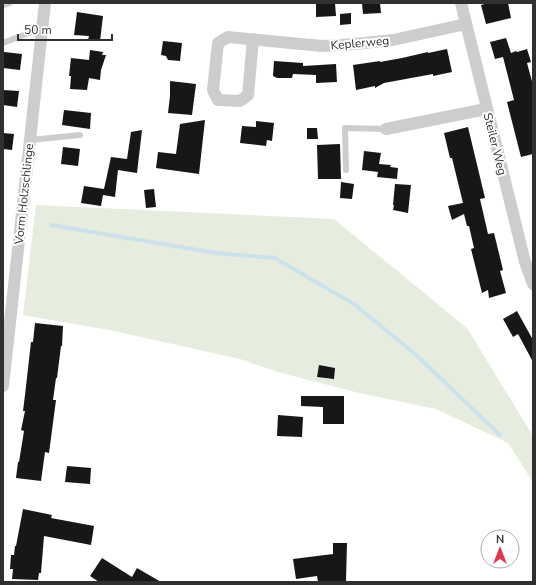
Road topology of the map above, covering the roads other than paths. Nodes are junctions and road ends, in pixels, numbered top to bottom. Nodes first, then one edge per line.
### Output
1 (10, 3) edge
2 (45, 3) edge
3 (461, 3) edge
4 (3, 5) edge
5 (466, 24) junction
6 (42, 28) junction
7 (253, 39) junction
8 (3, 43) edge
9 (486, 109) junction
10 (386, 129) joint
11 (80, 135) dead end
12 (30, 140) junction
13 (346, 170) dead end
14 (533, 284) edge
15 (3, 386) edge

1 - 4 lane
2 - 6 street, Vorm Holzschlinge
3 - 5 street, Steiler Weg
5 - 7 street, Keplerweg
5 - 9 street, Steiler Weg
6 - 8 lane
6 - 12 street, Vorm Holzschlinge
7 - 7 street, Keplerweg
9 - 10 street
9 - 14 street, Steiler Weg
10 - 13 lane
11 - 12 lane
12 - 15 street, Vorm Holzschlinge

